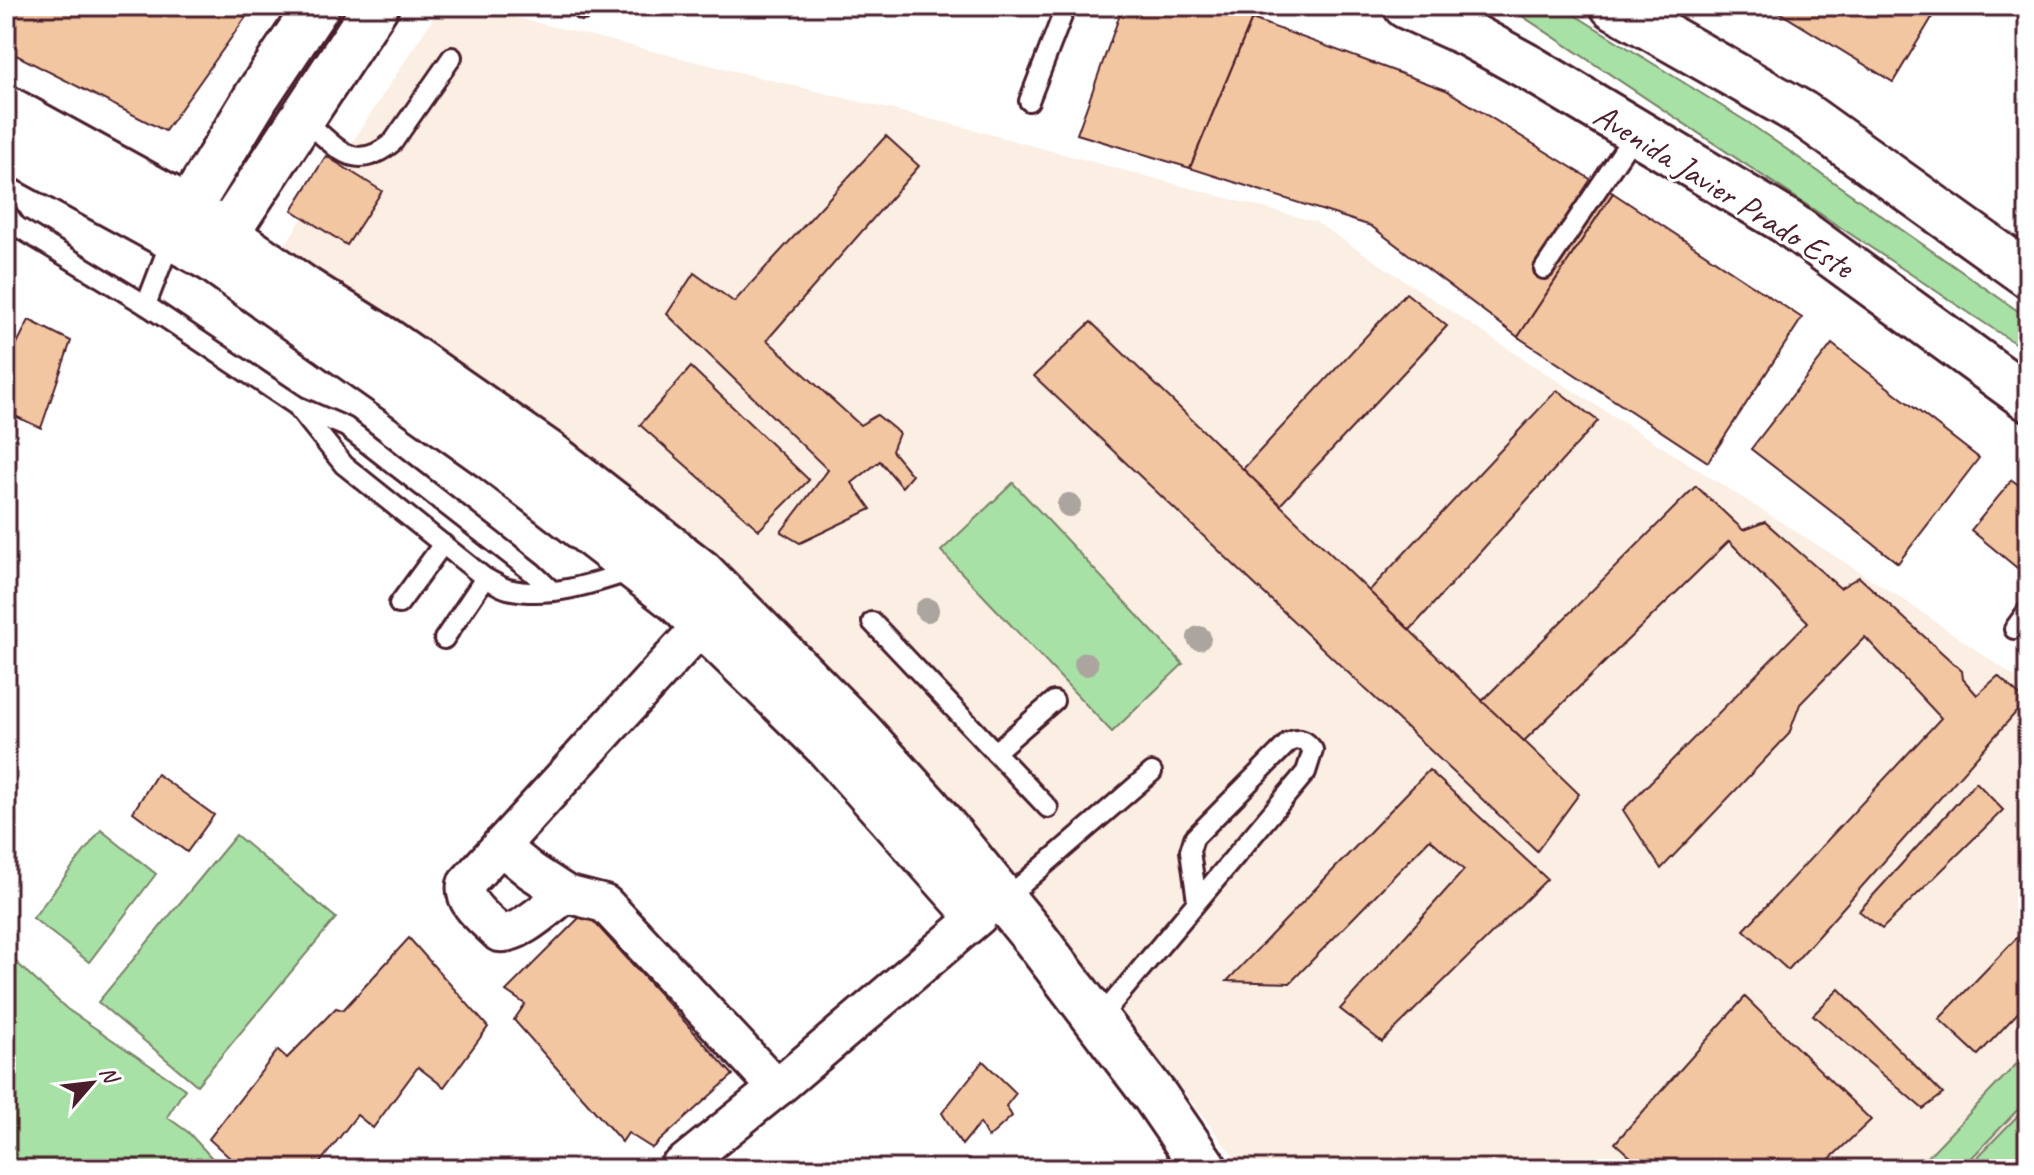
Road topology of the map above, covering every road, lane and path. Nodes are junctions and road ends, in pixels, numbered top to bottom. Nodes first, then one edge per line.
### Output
1 (317, 6) edge
2 (376, 6) edge
3 (1066, 6) edge
4 (1406, 6) edge
5 (1613, 6) edge
6 (452, 57) dead end
7 (257, 96) junction
8 (1029, 101) dead end
9 (6, 108) edge
10 (298, 124) junction
11 (1636, 132) junction
12 (6, 147) edge
13 (6, 212) edge
14 (180, 222) junction
15 (219, 247) junction
16 (1544, 269) dead end
17 (2028, 275) edge
18 (146, 305) junction
19 (2028, 398) edge
20 (297, 406) junction
21 (443, 544) junction
22 (636, 569) junction
23 (485, 578) junction
24 (550, 589) junction
25 (399, 604) dead end
26 (2028, 610) edge
27 (872, 622) dead end
28 (703, 624) junction
29 (2014, 629) dead end
30 (444, 639) dead end
31 (1054, 701) dead end
32 (995, 752) junction
33 (1152, 772) dead end
34 (1048, 808) dead end
35 (500, 846) junction
36 (566, 894) junction
37 (1197, 901) junction
38 (992, 908) junction
39 (1098, 1020) junction
40 (777, 1088) junction
41 (677, 1169) edge
42 (1170, 1169) edge
43 (1205, 1169) edge

1 - 7 main road
2 - 10 main road
3 - 8 lane
4 - 11 main road, Avenida Javier Prado Este
5 - 17 main road
6 - 10 lane
7 - 10 main road
7 - 14 main road
9 - 14 main road
10 - 15 main road
11 - 16 lane
11 - 19 main road, Avenida Javier Prado Este
12 - 14 main road
13 - 18 lane
14 - 15 main road
14 - 18 lane
15 - 22 main road
15 - 38 main road
18 - 20 lane
20 - 21 lane
20 - 24 lane
21 - 23 lane
21 - 25 lane
22 - 24 lane
22 - 28 main road
23 - 24 lane
23 - 30 lane
26 - 29 lane
27 - 32 lane
28 - 35 street
28 - 38 main road
31 - 32 lane
32 - 34 lane
33 - 38 lane
35 - 36 street
35 - 36 street
36 - 40 street
37 - 37 lane
37 - 39 lane
38 - 39 main road
38 - 40 street
38 - 42 main road
39 - 43 main road
40 - 41 street

